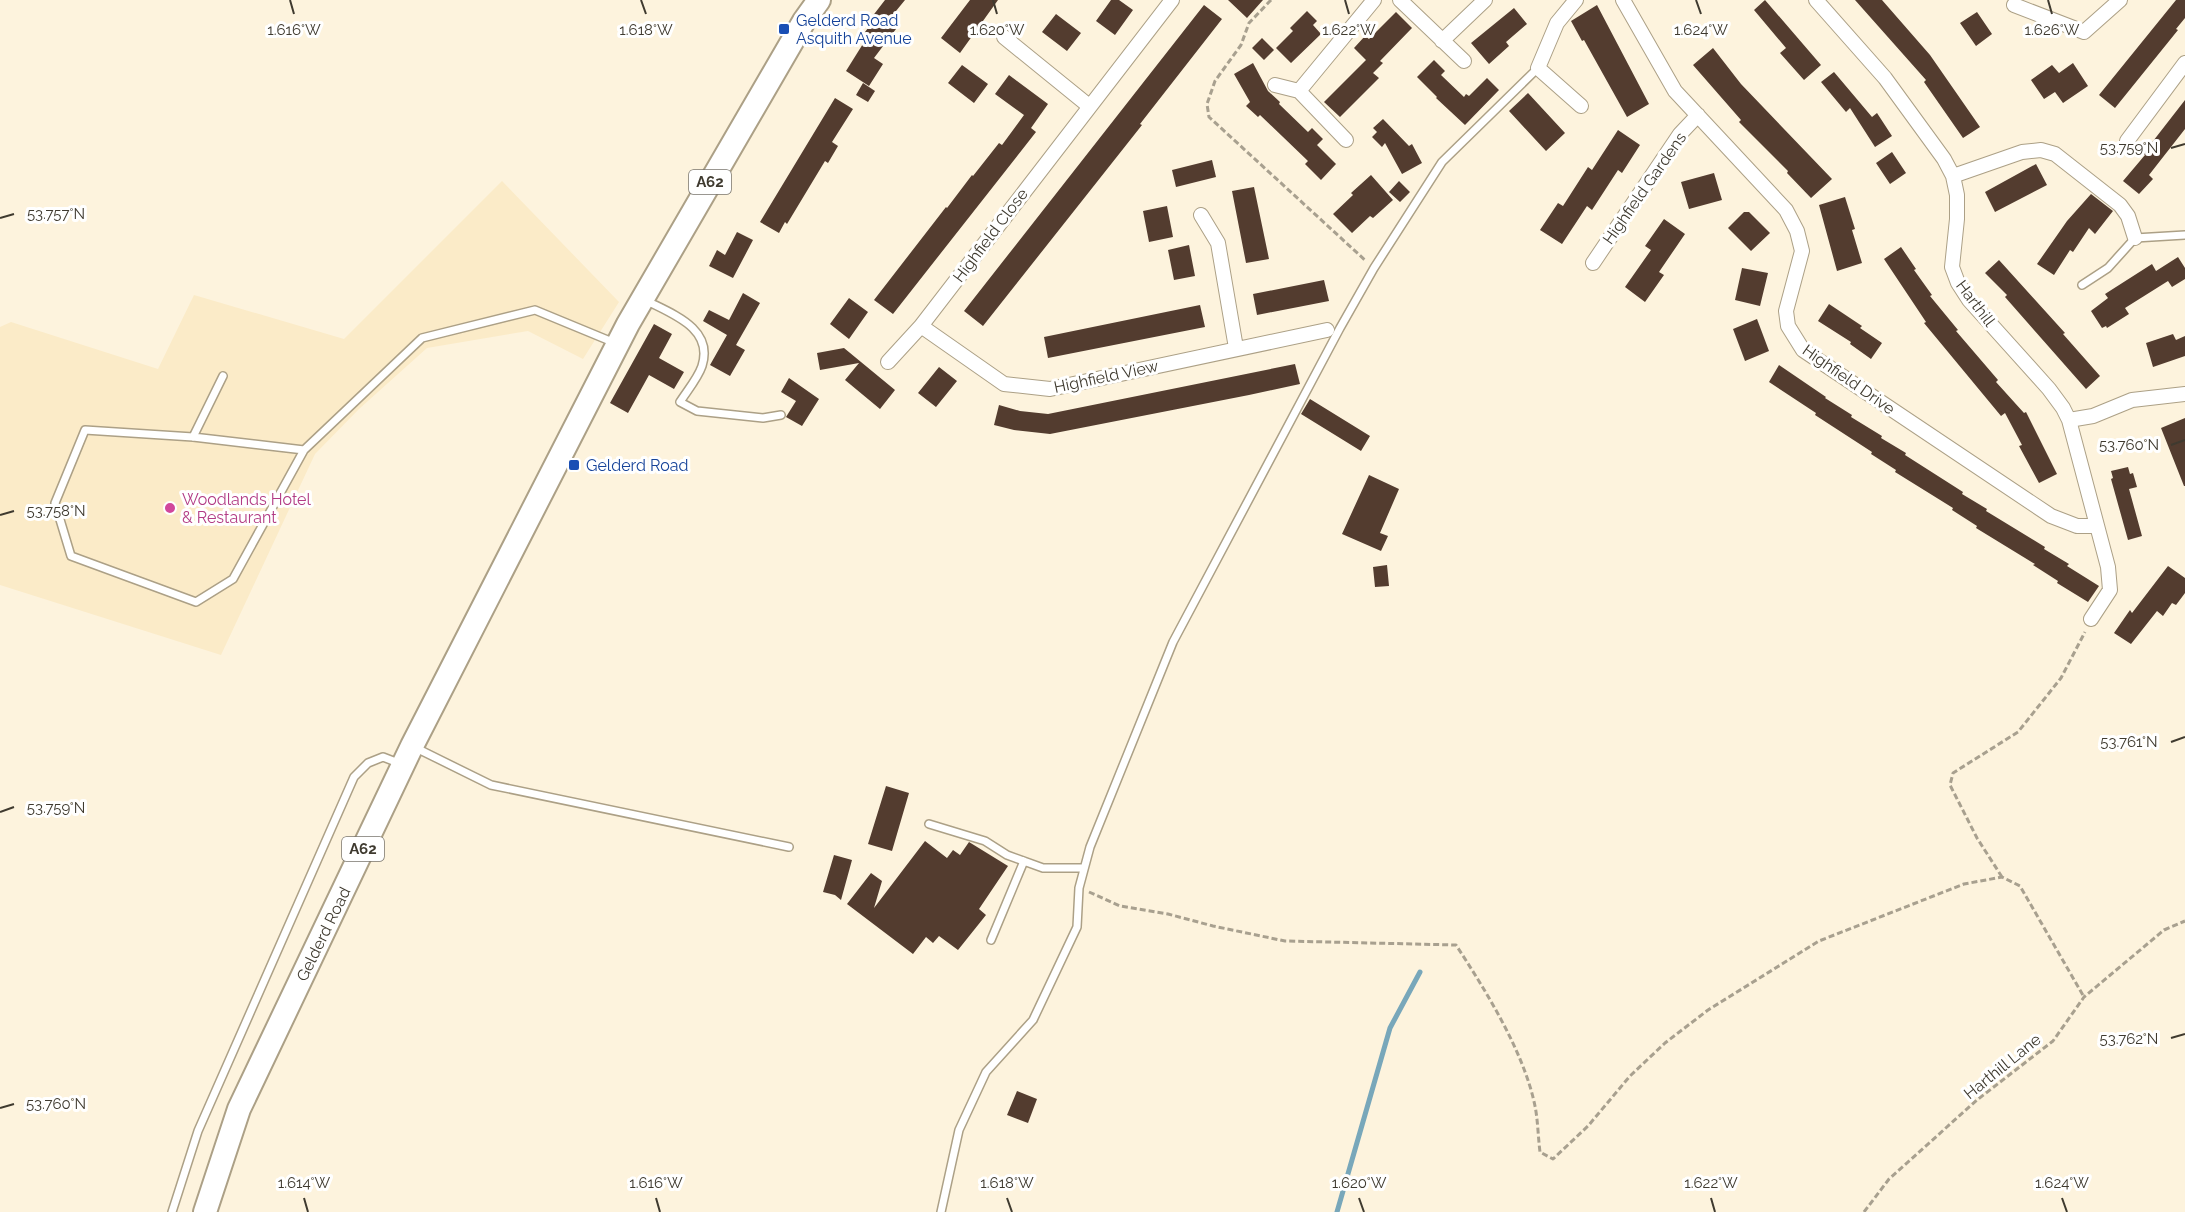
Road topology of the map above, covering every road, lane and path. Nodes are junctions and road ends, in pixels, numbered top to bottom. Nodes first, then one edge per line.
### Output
1 (819, 0) edge
2 (1172, 0) edge
3 (1270, 0) edge
4 (1374, 0) edge
5 (1400, 0) edge
6 (1485, 0) edge
7 (1576, 0) edge
8 (1623, 0) edge
9 (1816, 0) edge
10 (2120, 0) edge
11 (2014, 5) dead end
12 (1004, 37) dead end
13 (1442, 41) junction
14 (1464, 61) dead end
15 (2185, 63) edge
16 (1538, 68) junction
17 (1275, 85) dead end
18 (1299, 91) junction
19 (1089, 106) junction
20 (1581, 106) dead end
21 (1698, 115) junction
22 (1346, 140) dead end
23 (2127, 141) dead end
24 (1953, 176) junction
25 (1201, 215) dead end
26 (2185, 235) edge
27 (2135, 238) junction
28 (1593, 263) dead end
29 (1374, 268) junction
30 (2082, 285) dead end
31 (643, 299) junction
32 (921, 326) junction
33 (1327, 330) dead end
34 (617, 344) junction
35 (1236, 348) junction
36 (888, 362) dead end
37 (223, 376) dead end
38 (2185, 394) edge
39 (781, 415) dead end
40 (2069, 420) junction
41 (193, 437) junction
42 (304, 450) junction
43 (2096, 526) junction
44 (2091, 619) joint
45 (407, 756) junction
46 (929, 824) dead end
47 (789, 847) dead end
48 (1024, 861) junction
49 (1084, 868) junction
50 (2002, 877) junction
51 (1079, 888) junction
52 (2185, 921) edge
53 (991, 940) dead end
54 (2084, 997) junction
55 (172, 1212) edge
56 (205, 1212) edge
57 (941, 1212) edge
58 (1864, 1212) edge

1 - 31 main road, Gelderd Road / A62
2 - 19 street, Highfield Close
3 - 29 path
4 - 18 street
5 - 13 street
6 - 13 street
7 - 16 street
8 - 21 street, Highfield Drive
9 - 24 street, Harthill
10 - 11 street
12 - 19 street
13 - 14 street
15 - 23 street
16 - 20 street
16 - 29 lane
17 - 18 street
18 - 22 street
19 - 32 street, Highfield Close
21 - 28 street, Highfield Gardens
21 - 43 street, Highfield Drive
24 - 27 street
24 - 40 street, Harthill
25 - 35 street
26 - 27 lane
27 - 30 lane
29 - 49 lane
31 - 34 main road, Gelderd Road / A62
31 - 39 lane
32 - 35 street, Highfield View
32 - 36 street, Highfield Close
33 - 35 street, Highfield View
34 - 42 lane
34 - 45 main road, Gelderd Road / A62
37 - 41 lane
38 - 40 street
40 - 43 street, Harthill
41 - 42 lane
41 - 42 lane
43 - 44 street, Harthill
44 - 50 path
45 - 47 lane
45 - 55 lane
45 - 56 main road, Gelderd Road / A62
46 - 48 lane
48 - 49 lane
48 - 53 lane
49 - 51 lane
50 - 51 path
50 - 54 path
51 - 57 lane
52 - 54 path, Harthill Lane
54 - 58 path, Harthill Lane

